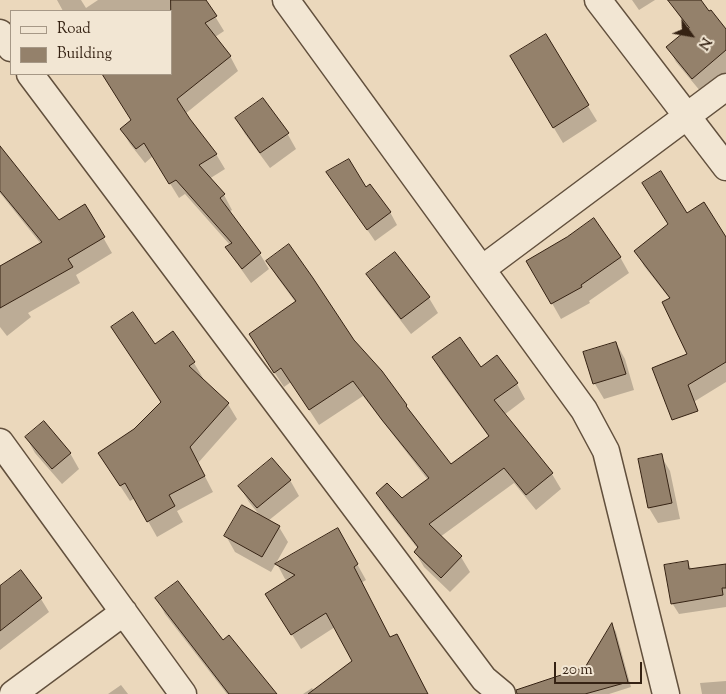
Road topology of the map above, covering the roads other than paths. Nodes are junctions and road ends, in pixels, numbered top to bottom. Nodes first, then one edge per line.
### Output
1 (286, 0) edge
2 (598, 0) edge
3 (0, 33) edge
4 (10, 47) edge
5 (31, 75) edge
6 (726, 87) edge
7 (686, 117) junction
8 (726, 167) edge
9 (482, 269) junction
10 (0, 442) edge
11 (124, 612) junction
12 (659, 693) edge
13 (13, 694) edge
14 (183, 694) edge
15 (502, 694) edge

1 - 9 street
2 - 7 street
3 - 4 street
5 - 15 street
6 - 7 street
7 - 8 street
7 - 9 street
9 - 12 street
10 - 11 street
11 - 13 street
11 - 14 street

